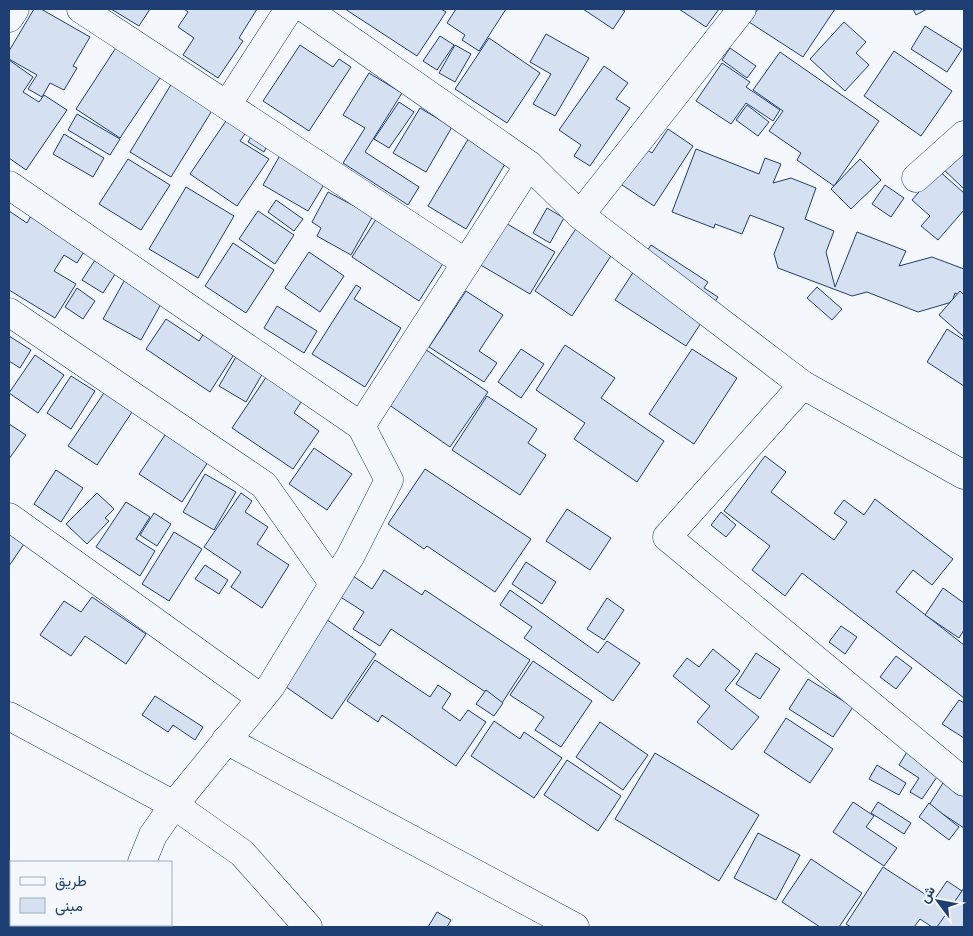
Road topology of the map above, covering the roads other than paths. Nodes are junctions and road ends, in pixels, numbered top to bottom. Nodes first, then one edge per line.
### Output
1 (15, 9) edge
2 (81, 9) edge
3 (289, 9) edge
4 (306, 9) edge
5 (742, 9) edge
6 (9, 18) edge
7 (227, 105) junction
8 (964, 135) edge
9 (529, 165) junction
10 (916, 178) dead end
11 (9, 185) edge
12 (580, 215) junction
13 (466, 263) junction
14 (9, 312) edge
15 (803, 385) junction
16 (361, 426) junction
17 (964, 475) edge
18 (9, 516) edge
19 (333, 583) junction
20 (261, 698) junction
21 (9, 716) edge
22 (226, 740) junction
23 (964, 782) edge
24 (174, 805) junction
25 (142, 861) edge
26 (308, 927) edge
27 (575, 927) edge

1 - 6 street
2 - 7 street
3 - 7 street
4 - 9 street
5 - 12 street
7 - 13 street
8 - 10 street
9 - 12 street
9 - 13 street
11 - 16 street
12 - 15 street
13 - 16 street
14 - 19 street
15 - 17 street
15 - 23 street
16 - 19 street
18 - 20 street
19 - 20 street
20 - 22 street
21 - 24 street
22 - 24 street
22 - 27 street
24 - 25 street
24 - 26 street

